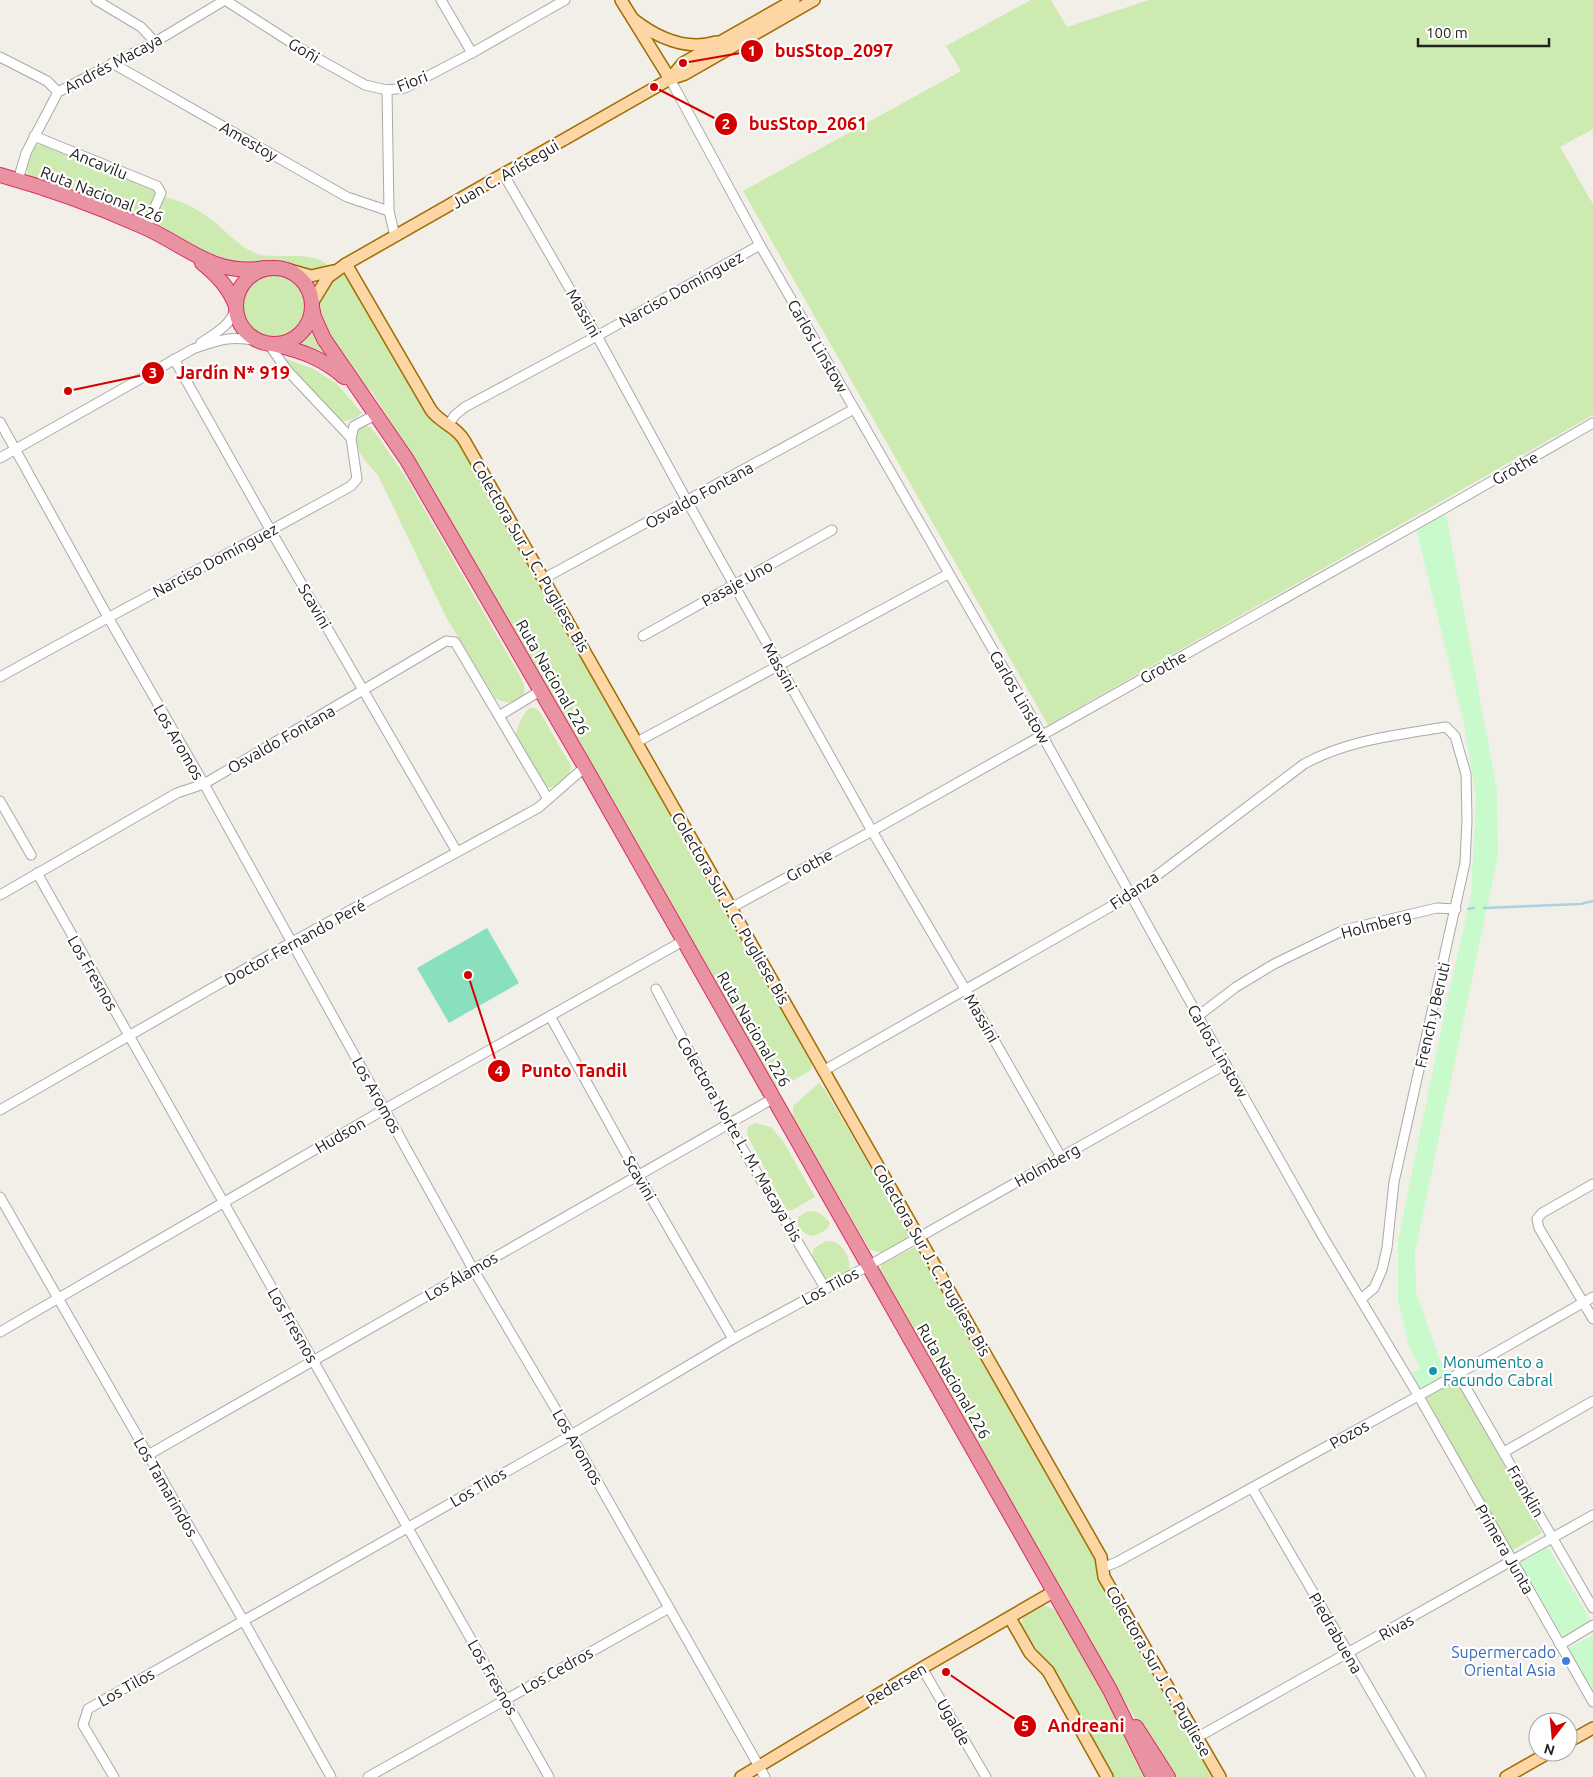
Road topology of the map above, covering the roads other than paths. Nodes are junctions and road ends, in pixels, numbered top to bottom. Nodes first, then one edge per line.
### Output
1 (96, 0) edge
2 (225, 0) edge
3 (441, 0) edge
4 (564, 0) edge
5 (621, 0) edge
6 (794, 0) edge
7 (814, 0) edge
8 (633, 20) junction
9 (725, 40) junction
10 (155, 42) junction
11 (472, 53) junction
12 (0, 57) edge
13 (112, 63) junction
14 (670, 78) junction
15 (387, 90) junction
16 (58, 92) junction
17 (34, 136) junction
18 (0, 175) edge
19 (504, 175) junction
20 (18, 180) junction
21 (388, 211) junction
22 (146, 227) junction
23 (395, 236) junction
24 (760, 245) junction
25 (188, 252) junction
26 (342, 266) junction
27 (265, 268) junction
28 (286, 269) junction
29 (312, 305) junction
30 (235, 307) junction
31 (597, 336) junction
32 (268, 343) junction
33 (193, 349) junction
34 (174, 359) junction
35 (359, 391) junction
36 (854, 409) junction
37 (377, 414) junction
38 (0, 422) edge
39 (1593, 423) edge
40 (449, 424) junction
41 (351, 438) junction
42 (16, 449) junction
43 (0, 458) edge
44 (687, 501) junction
45 (832, 530) dead end
46 (271, 531) junction
47 (948, 574) junction
48 (543, 579) junction
49 (734, 586) junction
50 (108, 617) junction
51 (643, 636) dead end
52 (780, 666) junction
53 (0, 677) edge
54 (364, 690) junction
55 (540, 691) junction
56 (499, 716) junction
57 (1446, 727) joint
58 (1042, 735) junction
59 (637, 742) junction
60 (585, 767) junction
61 (204, 784) junction
62 (548, 799) junction
63 (0, 801) edge
64 (872, 831) junction
65 (457, 852) junction
66 (31, 855) dead end
67 (36, 874) junction
68 (0, 894) edge
69 (1131, 895) junction
70 (730, 908) junction
71 (1456, 909) junction
72 (683, 941) junction
73 (292, 942) junction
74 (656, 989) dead end
75 (965, 989) junction
76 (550, 1016) junction
77 (1198, 1016) junction
78 (129, 1037) junction
79 (1226, 1064) junction
80 (823, 1071) junction
81 (774, 1098) junction
82 (385, 1109) junction
83 (0, 1110) edge
84 (728, 1124) junction
85 (1061, 1157) junction
86 (638, 1175) junction
87 (1593, 1184) edge
88 (0, 1197) edge
89 (223, 1202) junction
90 (919, 1237) junction
91 (868, 1266) junction
92 (473, 1269) junction
93 (825, 1288) junction
94 (1593, 1297) edge
95 (58, 1298) junction
96 (1361, 1299) junction
97 (1583, 1302) junction
98 (1593, 1319) edge
99 (0, 1332) edge
100 (733, 1339) junction
101 (313, 1360) junction
102 (1458, 1374) junction
103 (1418, 1395) junction
104 (1593, 1401) edge
105 (571, 1434) junction
106 (1504, 1452) junction
107 (148, 1455) junction
108 (1252, 1488) junction
109 (1593, 1515) edge
110 (408, 1528) junction
111 (1553, 1538) junction
112 (1513, 1561) junction
113 (1102, 1564) junction
114 (1054, 1592) junction
115 (669, 1608) junction
116 (1593, 1608) edge
117 (1010, 1618) junction
118 (243, 1621) junction
119 (1593, 1625) edge
120 (1560, 1645) junction
121 (1348, 1653) junction
122 (922, 1668) junction
123 (1110, 1690) junction
124 (505, 1699) junction
125 (1593, 1702) edge
126 (1593, 1728) edge
127 (1578, 1736) edge
128 (1198, 1737) junction
129 (1532, 1762) edge
130 (759, 1766) junction
131 (114, 1777) edge
132 (331, 1777) edge
133 (368, 1777) edge
134 (549, 1777) edge
135 (740, 1777) edge
136 (765, 1777) edge
137 (986, 1777) edge
138 (1107, 1777) edge
139 (1152, 1777) edge
140 (1168, 1777) edge
141 (1220, 1777) edge
142 (1421, 1777) edge
143 (1506, 1777) edge

1 - 10 street
2 - 10 street, Andrés Macaya
2 - 15 street, Goñi
3 - 11 street
4 - 11 street, Fiori
5 - 8 main road, Carlos Linstow
6 - 9 main road
7 - 14 main road
8 - 9 main road
8 - 14 main road, Carlos Linstow
9 - 14 main road
10 - 13 street, Andrés Macaya
11 - 15 street, Fiori
12 - 16 street
13 - 16 street, Andrés Macaya
13 - 21 street, Amestoy
14 - 19 main road, Juan C. Arístegui
14 - 24 street, Carlos Linstow
15 - 21 street, Fiori
16 - 17 street, Andrés Macaya
17 - 20 street, Andrés Macaya
17 - 22 street, Ancavilu
18 - 20 highway, Ruta Nacional 226
19 - 23 main road, Juan C. Arístegui
19 - 31 street, Massini
20 - 22 highway, Ruta Nacional 226
21 - 23 street, Fiori
22 - 25 highway, Ruta Nacional 226
23 - 26 main road, Juan C. Arístegui
24 - 31 street, Narciso Domínguez
24 - 36 street, Carlos Linstow
25 - 27 highway, Ruta Nacional 226
25 - 30 highway, Ruta Nacional 226
26 - 28 main road, Juan C. Arístegui
26 - 29 main road, Juan C. Arístegui
26 - 40 main road, Colectora Sur J. C. Pugliese Bis
27 - 28 highway, Ruta Nacional 226
27 - 30 highway
28 - 29 highway, Ruta Nacional 226
29 - 32 highway
29 - 35 highway, Ruta Nacional 226
30 - 32 highway, Ruta Nacional 226
30 - 33 street
31 - 40 street, Narciso Domínguez
31 - 44 street, Massini
32 - 33 street
32 - 35 highway, Ruta Nacional 226
32 - 41 street
33 - 34 street
34 - 42 street
34 - 46 street, Scavini
35 - 37 highway, Ruta Nacional 226
36 - 44 street, Osvaldo Fontana
36 - 47 street, Carlos Linstow
37 - 41 street
37 - 55 highway, Ruta Nacional 226
38 - 42 street, Los Aromos
39 - 58 street, Grothe
40 - 48 main road, Colectora Sur J. C. Pugliese Bis
41 - 46 street, Narciso Domínguez
42 - 43 street
42 - 50 street, Los Aromos
44 - 48 street, Osvaldo Fontana
44 - 49 street, Massini
45 - 49 street, Pasaje Uno
46 - 50 street, Narciso Domínguez
46 - 54 street, Scavini
47 - 52 street
47 - 58 street, Carlos Linstow
48 - 59 main road, Colectora Sur J. C. Pugliese Bis
49 - 51 street, Pasaje Uno
49 - 52 street, Massini
50 - 53 street, Narciso Domínguez
50 - 61 street, Los Aromos
52 - 59 street
52 - 64 street, Massini
54 - 56 street, Osvaldo Fontana
54 - 61 street, Osvaldo Fontana
54 - 65 street, Scavini
55 - 56 street
55 - 60 highway, Ruta Nacional 226
56 - 62 street
57 - 69 street, Fidanza
57 - 71 street, French y Beruti
58 - 64 street, Grothe
58 - 69 street, Carlos Linstow
59 - 70 main road, Colectora Sur J. C. Pugliese Bis
60 - 62 street, Doctor Fernando Peré
60 - 72 highway, Ruta Nacional 226
61 - 67 street, Osvaldo Fontana
61 - 73 street, Los Aromos
62 - 65 street, Doctor Fernando Peré
63 - 66 street
64 - 70 street, Grothe
64 - 75 street, Massini
65 - 73 street, Doctor Fernando Peré
67 - 68 street, Osvaldo Fontana
67 - 78 street, Los Fresnos
69 - 75 street, Fidanza
69 - 77 street, Carlos Linstow
70 - 80 main road, Colectora Sur J. C. Pugliese Bis
71 - 77 street, Holmberg
71 - 96 street, French y Beruti
72 - 76 street, Hudson
72 - 81 highway, Ruta Nacional 226
73 - 78 street, Doctor Fernando Peré
73 - 82 street, Los Aromos
74 - 84 street, Colectora Norte L. M. Macaya bis
75 - 80 street, Fidanza
75 - 85 street, Massini
76 - 82 street, Hudson
76 - 86 street, Scavini
77 - 79 street, Carlos Linstow
78 - 83 street, Doctor Fernando Peré
78 - 89 street, Los Fresnos
79 - 85 street, Holmberg
79 - 96 street, Carlos Linstow
80 - 90 main road, Colectora Sur J. C. Pugliese Bis
81 - 84 street, Los Álamos
81 - 91 highway, Ruta Nacional 226
82 - 89 street, Hudson
82 - 92 street, Los Aromos
84 - 86 street, Los Álamos
84 - 93 street, Colectora Norte L. M. Macaya bis
85 - 90 street, Holmberg
86 - 92 street, Los Álamos
86 - 100 street, Scavini
87 - 97 street
88 - 95 street, Los Tamarindos
89 - 95 street, Hudson
89 - 101 street, Los Fresnos
90 - 91 street, Holmberg
90 - 113 main road, Colectora Sur J. C. Pugliese Bis
91 - 93 street, Los Tilos
91 - 114 highway, Ruta Nacional 226
92 - 101 street, Los Álamos
92 - 105 street, Los Aromos
93 - 100 street, Los Tilos
94 - 97 street, Pozos
95 - 99 street, Hudson
95 - 107 street, Los Tamarindos
96 - 103 street, Carlos Linstow
97 - 98 street
97 - 102 street, Pozos
100 - 105 street, Los Tilos
101 - 107 street, Los Álamos
101 - 110 street, Los Fresnos
102 - 103 street, Pozos
102 - 106 street, Franklin
103 - 108 street, Pozos
103 - 112 street, Primera Junta
104 - 106 street
105 - 110 street, Los Tilos
105 - 115 street, Los Aromos
106 - 111 street, Franklin
107 - 118 street, Los Tamarindos
108 - 113 street, Pozos
108 - 121 street, Piedrabuena
109 - 111 street, Rivas
110 - 118 street, Los Tilos
110 - 124 street, Los Fresnos
111 - 112 street, Rivas
111 - 116 street, Franklin
112 - 120 street, Primera Junta
112 - 121 street, Rivas
113 - 128 main road, Colectora Sur J. C. Pugliese
114 - 117 main road, Pedersen
114 - 123 highway, Ruta Nacional 226
115 - 124 street, Los Cedros
115 - 130 street, Los Aromos
117 - 122 main road, Pedersen
117 - 138 main road
118 - 131 street, Los Tilos
118 - 132 street, Los Tamarindos
119 - 120 street
120 - 125 street, Primera Junta
121 - 128 street, Rivas
121 - 142 street, Piedrabuena
122 - 130 main road, Pedersen
122 - 137 street, Ugalde
123 - 139 highway, Ruta Nacional 226
123 - 140 highway, Ruta Nacional 226
124 - 133 street, Los Cedros
124 - 134 street, Los Fresnos
126 - 127 main road
128 - 141 main road, Colectora Sur J. C. Pugliese
129 - 143 main road
130 - 135 main road, Pedersen
130 - 136 street, Los Aromos

